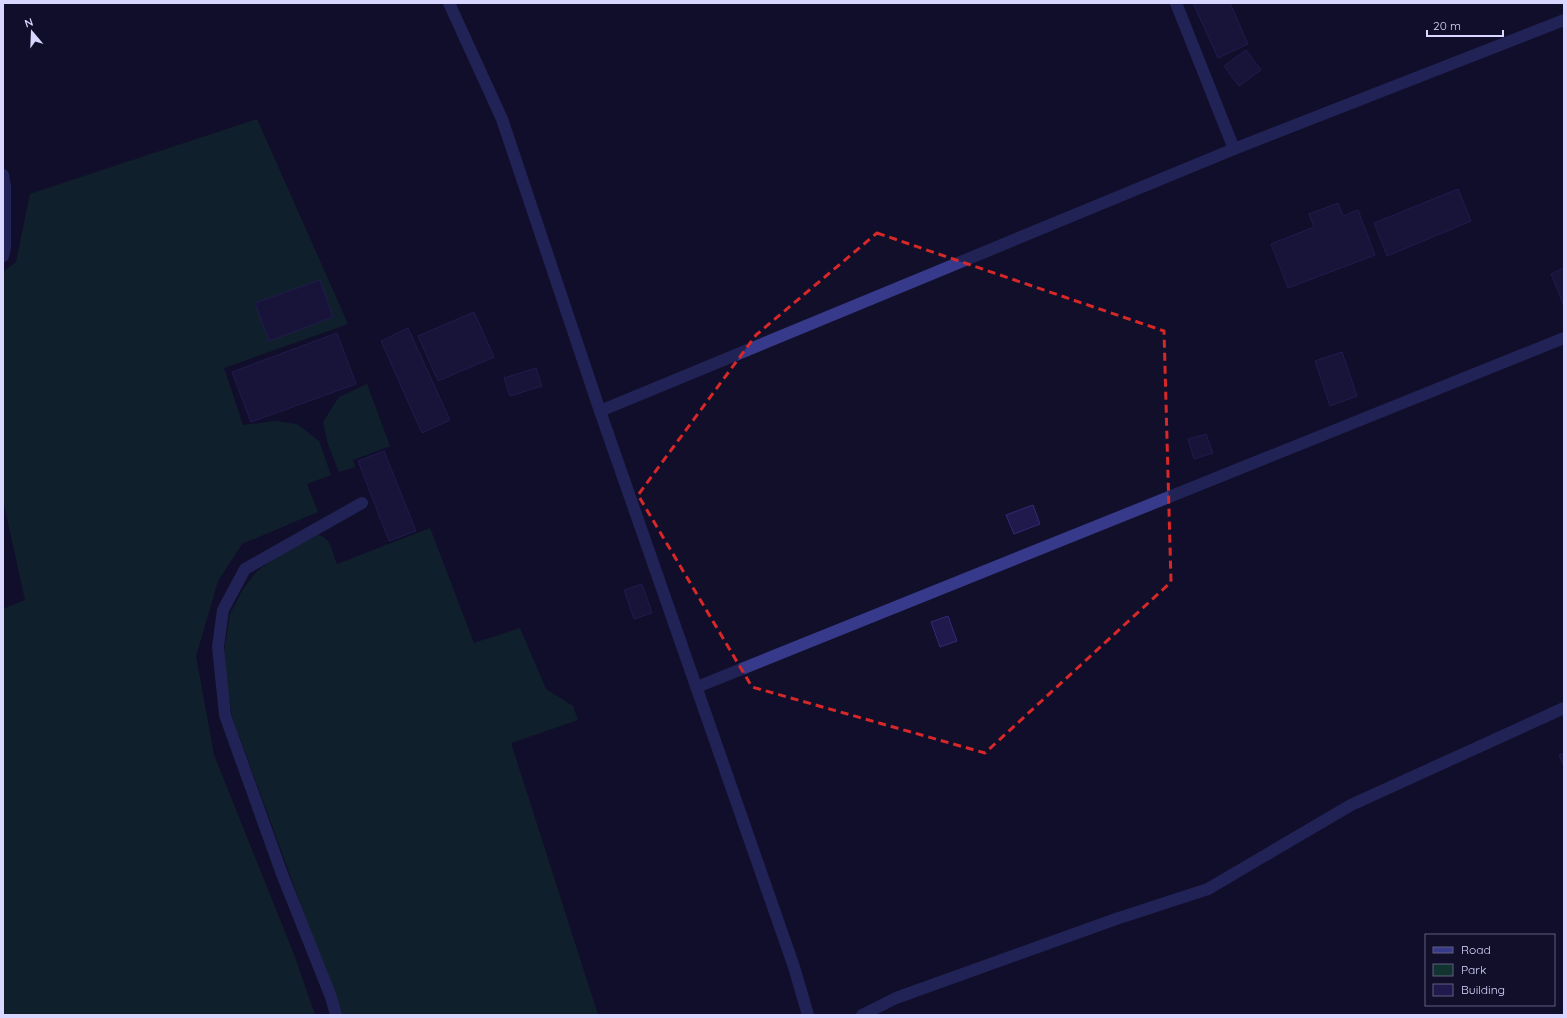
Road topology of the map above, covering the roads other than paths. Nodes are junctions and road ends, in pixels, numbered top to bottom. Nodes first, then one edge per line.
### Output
1 (450, 3) edge
2 (1176, 3) edge
3 (1564, 20) edge
4 (1234, 149) junction
5 (3, 175) edge
6 (3, 256) edge
7 (1564, 338) edge
8 (600, 411) junction
9 (362, 502) dead end
10 (697, 687) junction
11 (1564, 708) edge
12 (336, 1015) edge
13 (808, 1015) edge
14 (862, 1015) edge

1 - 8 street
2 - 4 street
3 - 4 street
4 - 8 street
5 - 6 street
7 - 10 street
8 - 10 street
9 - 12 street
10 - 13 street
11 - 14 street

